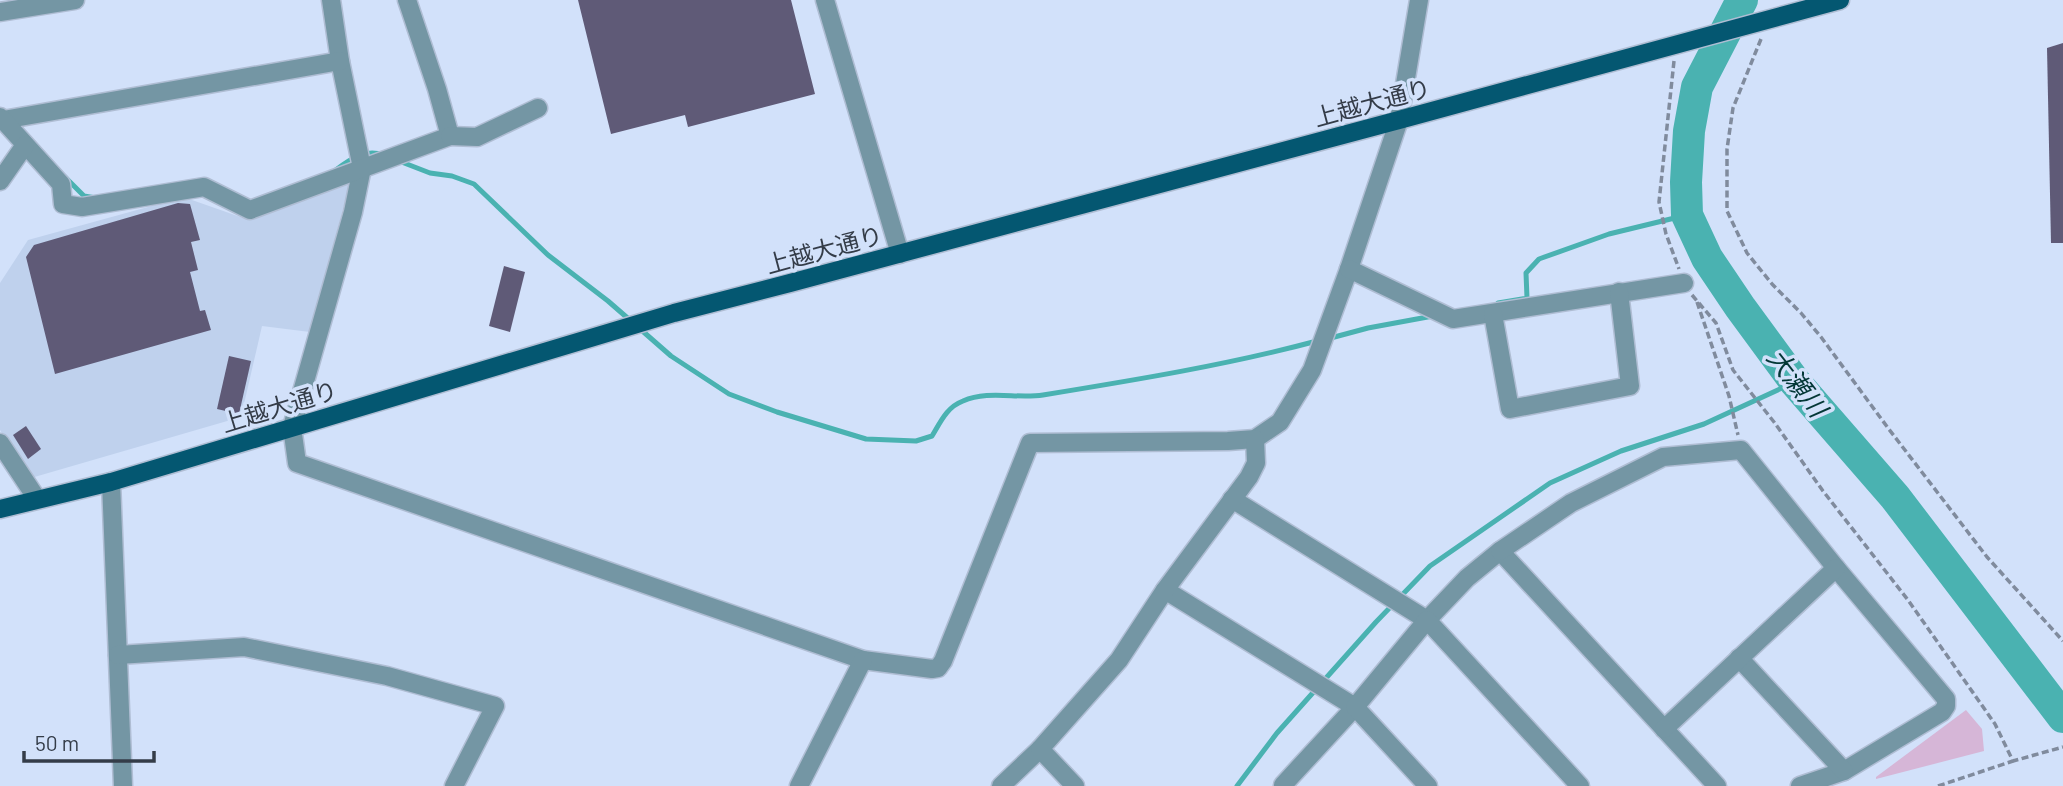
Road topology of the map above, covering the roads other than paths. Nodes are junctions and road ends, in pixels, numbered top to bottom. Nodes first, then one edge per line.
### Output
1 (75, 0) edge
2 (331, 0) edge
3 (407, 0) edge
4 (825, 0) edge
5 (1419, 0) edge
6 (1840, 0) edge
7 (0, 12) edge
8 (340, 61) junction
9 (538, 108) dead end
10 (1, 118) edge
11 (1399, 120) junction
12 (450, 136) junction
13 (25, 145) junction
14 (362, 168) junction
15 (0, 181) edge
16 (900, 254) junction
17 (1349, 269) junction
18 (1684, 283) road end
19 (1619, 292) junction
20 (1493, 313) junction
21 (292, 427) junction
22 (1255, 439) junction
23 (0, 443) edge
24 (111, 482) junction
25 (37, 499) junction
26 (1232, 499) junction
27 (0, 509) edge
28 (1500, 551) junction
29 (1836, 568) junction
30 (1165, 590) junction
31 (1427, 620) junction
32 (118, 655) junction
33 (1739, 658) junction
34 (863, 660) junction
35 (1355, 707) junction
36 (1664, 729) junction
37 (1040, 749) junction
38 (1844, 771) junction
39 (122, 786) edge
40 (454, 786) edge
41 (799, 786) edge
42 (1002, 786) edge
43 (1075, 786) edge
44 (1283, 786) edge
45 (1428, 786) edge
46 (1580, 786) edge
47 (1717, 786) edge
48 (1800, 786) edge

1 - 7 street
2 - 8 street
3 - 12 street
4 - 16 street
5 - 11 street
6 - 11 main road, 上越大通り
8 - 10 street
8 - 14 street
9 - 12 street
10 - 13 street
11 - 16 main road, 上越大通り
11 - 17 street
12 - 14 street
13 - 14 street
13 - 15 street
14 - 21 street
16 - 21 main road, 上越大通り
17 - 20 street
17 - 22 street
18 - 19 street
19 - 20 street
19 - 20 street
21 - 24 main road, 上越大通り
21 - 34 street
22 - 26 street
22 - 34 street
23 - 25 street
24 - 25 main road, 上越大通り
24 - 32 street
25 - 27 main road, 上越大通り
26 - 30 street
26 - 31 street
28 - 29 street
28 - 31 street
28 - 36 street
29 - 33 street
29 - 38 street
30 - 35 street
30 - 37 street
31 - 35 street
31 - 46 street
32 - 39 street
32 - 40 street
33 - 36 street
33 - 38 street
34 - 41 street
35 - 44 street
35 - 45 street
36 - 47 street
37 - 42 street
37 - 43 street
38 - 48 street

